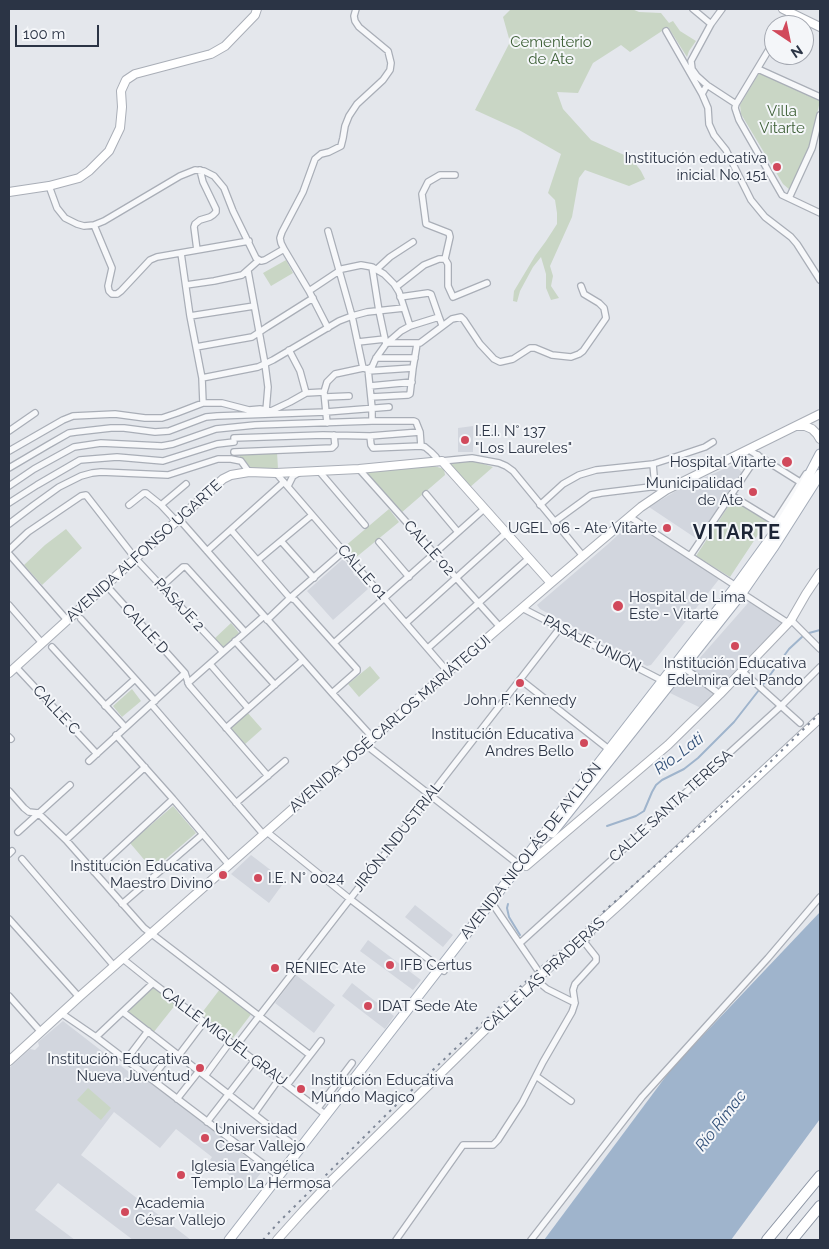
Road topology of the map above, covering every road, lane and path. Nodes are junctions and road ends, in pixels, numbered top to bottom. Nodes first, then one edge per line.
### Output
1 (257, 9) edge
2 (356, 9) edge
3 (693, 9) edge
4 (722, 9) edge
5 (786, 10) edge
6 (712, 24) junction
7 (820, 27) edge
8 (666, 31) dead end
9 (764, 58) edge
10 (758, 69) junction
11 (707, 85) junction
12 (702, 94) junction
13 (820, 97) edge
14 (736, 104) junction
15 (820, 115) edge
16 (200, 170) junction
17 (455, 175) dead end
18 (49, 186) junction
19 (9, 192) edge
20 (789, 198) junction
21 (820, 214) edge
22 (94, 225) junction
23 (328, 231) dead end
24 (249, 241) junction
25 (413, 242) dead end
26 (284, 249) junction
27 (197, 250) junction
28 (181, 253) junction
29 (445, 259) junction
30 (259, 260) junction
31 (374, 268) junction
32 (340, 270) junction
33 (248, 271) junction
34 (820, 278) edge
35 (487, 283) dead end
36 (186, 285) junction
37 (581, 286) dead end
38 (396, 287) junction
39 (309, 291) junction
40 (400, 297) junction
41 (313, 298) junction
42 (254, 306) junction
43 (404, 308) junction
44 (379, 311) junction
45 (190, 316) junction
46 (352, 316) junction
47 (439, 318) junction
48 (442, 325) junction
49 (410, 326) junction
50 (328, 328) junction
51 (259, 333) junction
52 (358, 342) junction
53 (386, 342) junction
54 (417, 344) junction
55 (196, 347) junction
56 (289, 350) junction
57 (376, 358) junction
58 (415, 358) junction
59 (266, 364) junction
60 (413, 368) junction
61 (366, 369) junction
62 (202, 378) junction
63 (412, 382) junction
64 (370, 386) junction
65 (306, 394) junction
66 (324, 394) junction
67 (349, 396) dead end
68 (371, 397) junction
69 (203, 403) junction
70 (390, 407) dead end
71 (372, 408) junction
72 (266, 410) junction
73 (326, 412) junction
74 (35, 413) dead end
75 (820, 414) edge
76 (372, 421) junction
77 (327, 423) junction
78 (798, 426) junction
79 (9, 431) edge
80 (420, 432) junction
81 (334, 435) junction
82 (370, 436) junction
83 (820, 439) edge
84 (713, 442) dead end
85 (420, 446) junction
86 (749, 450) junction
87 (9, 451) edge
88 (234, 452) dead end
89 (820, 454) edge
90 (758, 455) junction
91 (440, 461) junction
92 (653, 464) junction
93 (9, 468) edge
94 (359, 469) junction
95 (318, 471) junction
96 (249, 472) junction
97 (300, 472) junction
98 (276, 473) junction
99 (820, 475) edge
100 (800, 482) junction
101 (186, 484) dead end
102 (286, 484) junction
103 (9, 486) edge
104 (655, 487) junction
105 (666, 490) junction
106 (426, 494) dead end
107 (731, 495) junction
108 (9, 503) edge
109 (129, 504) dead end
110 (161, 505) junction
111 (540, 505) junction
112 (484, 509) junction
113 (312, 514) junction
114 (630, 516) junction
115 (178, 520) junction
116 (554, 522) junction
117 (775, 522) junction
118 (9, 524) edge
119 (365, 525) dead end
120 (231, 530) junction
121 (458, 532) junction
122 (506, 533) junction
123 (281, 541) junction
124 (379, 542) dead end
125 (770, 546) junction
126 (9, 550) edge
127 (207, 551) junction
128 (344, 551) junction
129 (9, 554) edge
130 (434, 554) junction
131 (583, 556) junction
132 (690, 556) junction
133 (135, 558) junction
134 (529, 558) junction
135 (258, 560) junction
136 (820, 573) edge
137 (409, 576) junction
138 (314, 578) junction
139 (456, 578) junction
140 (551, 583) junction
141 (106, 585) junction
142 (162, 587) junction
143 (739, 590) junction
144 (290, 598) junction
145 (384, 598) junction
146 (478, 603) junction
147 (9, 604) edge
148 (522, 608) junction
149 (81, 618) dead end
150 (265, 618) junction
151 (67, 620) junction
152 (789, 622) junction
153 (406, 623) junction
154 (500, 627) junction
155 (560, 628) junction
156 (245, 632) junction
157 (235, 641) junction
158 (42, 643) junction
159 (334, 643) junction
160 (52, 647) dead end
161 (428, 648) junction
162 (820, 649) edge
163 (223, 652) junction
164 (303, 660) junction
165 (210, 664) junction
166 (16, 667) junction
167 (683, 667) junction
168 (820, 667) edge
169 (742, 671) junction
170 (448, 672) junction
171 (9, 673) edge
172 (184, 673) junction
173 (135, 679) junction
174 (521, 680) junction
175 (663, 681) junction
176 (188, 683) junction
177 (275, 685) junction
178 (717, 692) dead end
179 (332, 693) junction
180 (153, 702) junction
181 (105, 706) junction
182 (781, 706) junction
183 (248, 708) junction
184 (820, 718) edge
185 (800, 723) dead end
186 (124, 727) junction
187 (226, 728) junction
188 (116, 735) junction
189 (373, 738) junction
190 (366, 745) junction
191 (612, 752) junction
192 (96, 754) junction
193 (89, 760) dead end
194 (285, 761) dead end
195 (145, 767) junction
196 (268, 776) junction
197 (70, 785) dead end
198 (9, 791) edge
199 (430, 795) junction
200 (173, 799) junction
201 (236, 803) junction
202 (38, 813) junction
203 (18, 832) dead end
204 (203, 834) junction
205 (265, 834) junction
206 (66, 840) junction
207 (22, 859) dead end
208 (229, 865) junction
209 (523, 867) junction
210 (94, 872) junction
211 (820, 897) edge
212 (350, 899) junction
213 (122, 904) junction
214 (620, 904) junction
215 (494, 906) junction
216 (9, 919) edge
217 (151, 934) junction
218 (520, 943) junction
219 (123, 959) junction
220 (114, 966) junction
221 (442, 970) junction
222 (541, 975) junction
223 (153, 983) junction
224 (9, 996) edge
225 (78, 997) junction
226 (575, 1003) junction
227 (123, 1012) junction
228 (61, 1013) junction
229 (260, 1017) junction
230 (204, 1022) junction
231 (148, 1031) junction
232 (41, 1032) junction
233 (96, 1037) junction
234 (321, 1041) dead end
235 (230, 1042) junction
236 (236, 1046) junction
237 (173, 1051) junction
238 (179, 1055) junction
239 (310, 1055) junction
240 (126, 1060) junction
241 (255, 1060) junction
242 (9, 1061) edge
243 (352, 1063) dead end
244 (199, 1071) junction
245 (205, 1076) junction
246 (536, 1076) junction
247 (279, 1079) junction
248 (151, 1080) junction
249 (287, 1085) junction
250 (228, 1094) junction
251 (178, 1099) junction
252 (570, 1101) dead end
253 (318, 1108) junction
254 (254, 1114) junction
255 (326, 1115) junction
256 (207, 1122) junction
257 (300, 1150) junction
258 (279, 1176) junction
259 (820, 1176) edge
260 (820, 1206) edge
261 (229, 1240) edge
262 (237, 1240) edge
263 (277, 1240) edge
264 (396, 1240) edge
265 (531, 1240) edge
266 (768, 1240) edge
267 (792, 1240) edge

1 - 18 street
2 - 26 street
3 - 6 street
4 - 6 street
5 - 7 street
6 - 11 street
8 - 12 street
9 - 10 street
10 - 13 street
10 - 14 street
11 - 12 street
11 - 14 street
12 - 34 street
14 - 20 street
15 - 20 street
16 - 22 street
16 - 24 street
16 - 27 street
17 - 29 street
18 - 19 street
18 - 22 street
20 - 21 street
22 - 28 street
23 - 32 street
24 - 27 street
24 - 30 street
25 - 31 street
26 - 30 street
26 - 39 street
27 - 28 street
28 - 36 street
29 - 35 street
29 - 38 street
30 - 33 street
31 - 32 street
31 - 38 street
31 - 44 street
32 - 39 street
32 - 46 street
33 - 36 street
33 - 42 street
36 - 45 street
37 - 48 street
38 - 40 street
39 - 41 street
40 - 43 street
40 - 47 street
41 - 50 street
41 - 51 street
42 - 45 street
42 - 51 street
43 - 44 street
43 - 49 street
44 - 46 street
44 - 53 street
45 - 55 street
46 - 50 street
46 - 52 street
47 - 48 street
47 - 49 street
48 - 54 street
49 - 53 street
50 - 56 street
51 - 55 street
51 - 59 street
52 - 53 street
52 - 61 street
53 - 54 street
53 - 57 street
54 - 58 street
55 - 62 street
56 - 59 street
56 - 65 street
57 - 58 street
57 - 61 street
58 - 60 street
59 - 62 street
59 - 72 street
60 - 61 street
60 - 63 street
61 - 64 street
61 - 66 street
62 - 69 street
63 - 64 street
63 - 68 street
64 - 68 street
65 - 66 street
65 - 72 street
66 - 67 street
66 - 73 street
68 - 71 street
69 - 72 street
69 - 87 street
70 - 71 street
71 - 73 street
71 - 76 street
73 - 77 street
73 - 93 street
74 - 79 street
75 - 78 street, AVENIDA JOSÉ CARLOS MARIÁTEGUI
76 - 77 street
76 - 80 street
77 - 103 street
78 - 83 street
78 - 86 street, AVENIDA JOSÉ CARLOS MARIÁTEGUI
80 - 82 street
80 - 85 street
81 - 82 street
81 - 88 street
81 - 108 street
82 - 85 street
84 - 92 street
85 - 91 street
86 - 90 street
86 - 105 street, AVENIDA JOSÉ CARLOS MARIÁTEGUI
89 - 100 street
89 - 125 main road, AVENIDA NICOLÁS DE AYLLÓN
90 - 100 street
90 - 107 street
91 - 94 street, AVENIDA ALFONSO UGARTE
91 - 111 street, AVENIDA ALFONSO UGARTE
91 - 112 street
92 - 104 street
92 - 111 street
94 - 95 street, AVENIDA ALFONSO UGARTE
94 - 130 street, CALLE 02
95 - 97 street, AVENIDA ALFONSO UGARTE
95 - 119 street
96 - 98 street, AVENIDA ALFONSO UGARTE
96 - 115 street, AVENIDA ALFONSO UGARTE
96 - 118 street
97 - 98 street, AVENIDA ALFONSO UGARTE
97 - 102 street
98 - 102 street, CALLE 01
99 - 125 main road, AVENIDA NICOLÁS DE AYLLÓN
100 - 117 street
101 - 110 street
102 - 113 street, CALLE 01
102 - 120 street
104 - 105 street
104 - 116 street
105 - 114 street, AVENIDA JOSÉ CARLOS MARIÁTEGUI
106 - 121 street
107 - 117 street
107 - 132 street
109 - 110 street
110 - 115 street
111 - 116 street
112 - 121 street
112 - 122 street
113 - 123 street
113 - 128 street, CALLE 01
114 - 131 street, AVENIDA JOSÉ CARLOS MARIÁTEGUI
114 - 132 street
115 - 127 street
115 - 133 street, AVENIDA ALFONSO UGARTE
116 - 131 street
117 - 125 street
120 - 127 street
120 - 135 street
121 - 130 street
122 - 134 street
122 - 139 street
123 - 135 street
123 - 138 street
124 - 137 street
125 - 143 main road, AVENIDA NICOLÁS DE AYLLÓN
126 - 133 street, PASAJE 2
127 - 150 street
128 - 138 street
128 - 145 street, CALLE 01
129 - 151 street
130 - 137 street
130 - 139 street, CALLE 02
131 - 140 street, AVENIDA JOSÉ CARLOS MARIÁTEGUI
132 - 143 street
133 - 141 street, AVENIDA ALFONSO UGARTE
133 - 142 street, PASAJE 2
134 - 140 street
134 - 146 street
135 - 144 street
136 - 152 street
137 - 145 street
138 - 144 street
139 - 146 street, CALLE 02
139 - 153 street
140 - 148 street, AVENIDA JOSÉ CARLOS MARIÁTEGUI
141 - 151 street, AVENIDA ALFONSO UGARTE
141 - 172 street, CALLE D
142 - 156 street
142 - 163 street, PASAJE 2
143 - 152 street
143 - 167 main road, AVENIDA NICOLÁS DE AYLLÓN
143 - 175 main road, AVENIDA NICOLÁS DE AYLLÓN
144 - 150 street
144 - 159 street
145 - 153 street, CALLE 01
145 - 159 street
146 - 154 street, CALLE 02
146 - 161 street
147 - 158 street
148 - 154 street, AVENIDA JOSÉ CARLOS MARIÁTEGUI
148 - 155 street, PASAJE UNIÓN
149 - 173 street
150 - 156 street
150 - 164 street
151 - 158 street, AVENIDA ALFONSO UGARTE
152 - 162 street
152 - 169 street
153 - 161 street, CALLE 01
154 - 170 street, AVENIDA JOSÉ CARLOS MARIÁTEGUI
155 - 174 street, JIRÓN INDUSTRIAL
155 - 175 street, PASAJE UNIÓN
156 - 157 street
157 - 163 street
157 - 177 street
158 - 166 street, AVENIDA ALFONSO UGARTE
159 - 179 street
160 - 181 street
161 - 170 street, CALLE 01
163 - 165 street
164 - 177 street
164 - 179 street
165 - 176 street
165 - 183 street
166 - 171 street, AVENIDA ALFONSO UGARTE
166 - 192 street, CALLE C
167 - 178 street
167 - 191 main road, AVENIDA NICOLÁS DE AYLLÓN
168 - 182 street, CALLE SANTA TERESA
169 - 182 street
169 - 209 street
170 - 189 street, AVENIDA JOSÉ CARLOS MARIÁTEGUI
172 - 176 street, CALLE D
172 - 180 street
173 - 180 street
173 - 181 street
174 - 191 street
174 - 199 street, JIRÓN INDUSTRIAL
175 - 191 main road, AVENIDA NICOLÁS DE AYLLÓN
176 - 187 street, CALLE D
177 - 183 street
179 - 189 street
180 - 186 street
180 - 201 street
181 - 186 street
182 - 185 street
182 - 218 street, CALLE SANTA TERESA
183 - 187 street
184 - 214 street, CALLE LAS PRADERAS
186 - 188 street
187 - 196 street, CALLE D
188 - 192 street
188 - 195 street
189 - 190 street, AVENIDA JOSÉ CARLOS MARIÁTEGUI
190 - 199 street
190 - 205 street, AVENIDA JOSÉ CARLOS MARIÁTEGUI
191 - 209 main road, AVENIDA NICOLÁS DE AYLLÓN
192 - 193 street
194 - 196 street
195 - 200 street
195 - 206 street
196 - 201 street
197 - 202 street
198 - 202 street
199 - 209 street
199 - 212 street, JIRÓN INDUSTRIAL
200 - 204 street
200 - 210 street
201 - 205 street
202 - 203 street
202 - 206 street
204 - 208 street
204 - 213 street
205 - 208 street, AVENIDA JOSÉ CARLOS MARIÁTEGUI
205 - 212 street
206 - 210 street
207 - 220 street
208 - 217 street, AVENIDA JOSÉ CARLOS MARIÁTEGUI
209 - 215 main road, AVENIDA NICOLÁS DE AYLLÓN
209 - 221 main road, AVENIDA NICOLÁS DE AYLLÓN
210 - 213 street
211 - 265 street
212 - 221 street
212 - 229 street, JIRÓN INDUSTRIAL
213 - 217 street
214 - 222 street, CALLE LAS PRADERAS
214 - 226 street
215 - 218 street
215 - 221 main road, AVENIDA NICOLÁS DE AYLLÓN
216 - 225 street
217 - 219 street, AVENIDA JOSÉ CARLOS MARIÁTEGUI
217 - 229 street
218 - 222 street
219 - 220 street, AVENIDA JOSÉ CARLOS MARIÁTEGUI
219 - 223 street, CALLE MIGUEL GRAU
220 - 225 street, AVENIDA JOSÉ CARLOS MARIÁTEGUI
221 - 255 main road, AVENIDA NICOLÁS DE AYLLÓN
221 - 262 main road, AVENIDA NICOLÁS DE AYLLÓN
222 - 226 street
222 - 263 street, CALLE LAS PRADERAS
223 - 227 street
223 - 230 street, CALLE MIGUEL GRAU
224 - 232 street
225 - 228 street, AVENIDA JOSÉ CARLOS MARIÁTEGUI
226 - 246 street
227 - 231 street
227 - 233 street
228 - 232 street, AVENIDA JOSÉ CARLOS MARIÁTEGUI
228 - 233 street
229 - 236 street, JIRÓN INDUSTRIAL
229 - 239 street
230 - 235 street, CALLE MIGUEL GRAU
230 - 238 street
231 - 237 street
231 - 240 street
232 - 242 street, AVENIDA JOSÉ CARLOS MARIÁTEGUI
233 - 240 street
234 - 239 street
235 - 236 street, CALLE MIGUEL GRAU
235 - 245 street
236 - 241 street, CALLE MIGUEL GRAU
237 - 238 street
237 - 248 street
238 - 244 street
239 - 249 street
240 - 248 street
241 - 247 street, CALLE MIGUEL GRAU
241 - 250 street
243 - 253 street
244 - 245 street
244 - 251 street
245 - 250 street
246 - 252 street
246 - 264 street
247 - 249 street, CALLE MIGUEL GRAU
247 - 254 street
248 - 251 street
249 - 253 street, CALLE MIGUEL GRAU
250 - 254 street
250 - 256 street
251 - 256 street
253 - 255 street, CALLE MIGUEL GRAU
254 - 257 street
255 - 257 main road, AVENIDA NICOLÁS DE AYLLÓN
256 - 258 street
257 - 258 main road, AVENIDA NICOLÁS DE AYLLÓN
258 - 261 main road, AVENIDA NICOLÁS DE AYLLÓN
259 - 266 highway
260 - 267 highway

